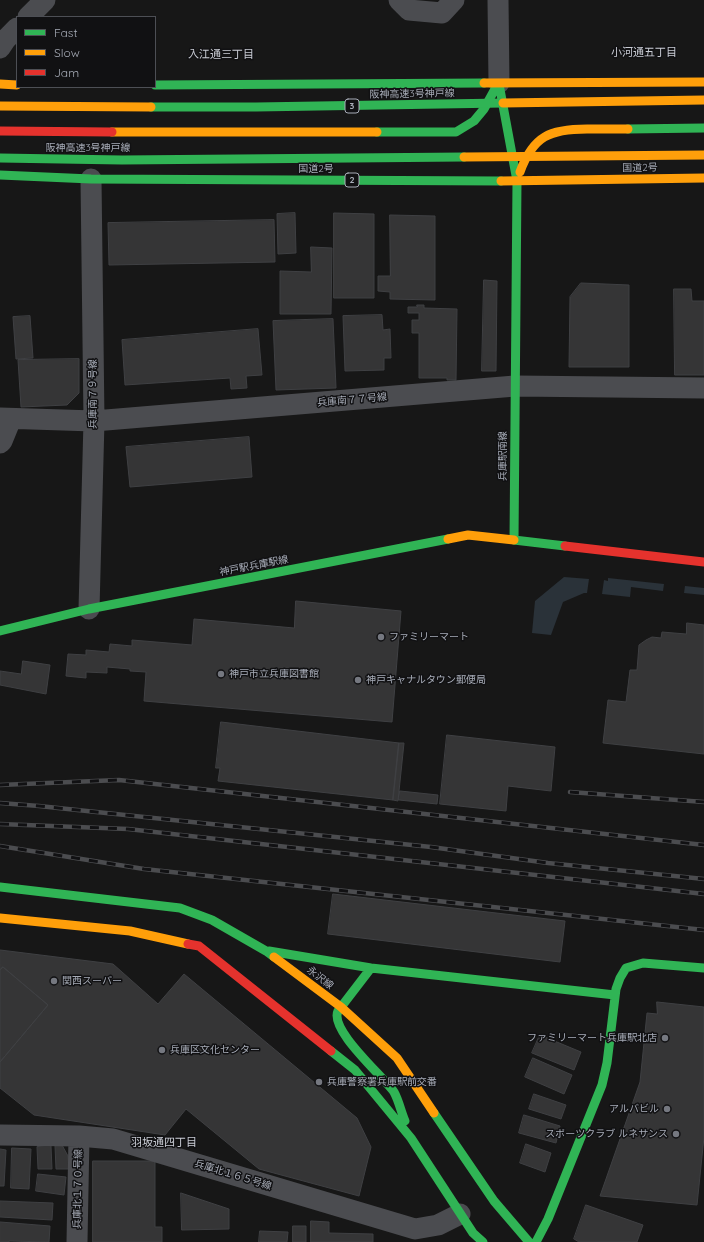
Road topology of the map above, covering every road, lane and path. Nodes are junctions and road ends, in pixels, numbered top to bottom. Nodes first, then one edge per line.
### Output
1 (45, 0) edge
2 (399, 0) edge
3 (454, 0) edge
4 (498, 0) edge
5 (29, 16) edge
6 (16, 29) edge
7 (0, 48) edge
8 (704, 82) edge
9 (499, 83) junction
10 (0, 84) edge
11 (16, 85) edge
12 (156, 85) edge
13 (704, 100) edge
14 (0, 106) edge
15 (704, 128) edge
16 (0, 131) edge
17 (704, 155) edge
18 (0, 158) edge
19 (0, 175) edge
20 (704, 178) edge
21 (91, 180) junction
22 (517, 181) junction
23 (515, 386) junction
24 (704, 388) edge
25 (5, 419) edge
26 (94, 421) junction
27 (0, 443) edge
28 (514, 540) junction
29 (704, 562) edge
30 (90, 609) junction
31 (0, 631) edge
32 (0, 887) edge
33 (0, 918) edge
34 (266, 951) junction
35 (371, 968) junction
36 (704, 968) edge
37 (615, 995) junction
38 (341, 1007) junction
39 (0, 1135) edge
40 (79, 1136) junction
41 (411, 1138) junction
42 (460, 1214) junction
43 (77, 1242) edge
44 (483, 1242) edge
45 (529, 1242) edge
46 (536, 1242) edge

1 - 5 street
2 - 3 street
4 - 9 street
6 - 7 street
8 - 9 main road
9 - 12 main road
9 - 16 main road
9 - 22 main road
10 - 11 main road
13 - 14 main road, 阪神高速3号神戸線 / 3, bridge
15 - 22 main road
17 - 18 main road, 阪神高速3号神戸線, bridge
19 - 21 main road, 国道2号 / 2
20 - 22 main road, 国道2号 / 2
21 - 22 main road, 国道2号 / 2
21 - 26 street, 兵庫南７９号線
22 - 23 main road, 兵庫駅南線
23 - 24 street, 兵庫南７７号線
23 - 26 street, 兵庫南７７号線
23 - 28 main road, 兵庫駅南線
25 - 26 street, 兵庫南７７号線
25 - 27 street
26 - 30 street, 兵庫南７９号線
28 - 29 main road
28 - 30 main road, 神戸駅兵庫駅線
30 - 31 main road, 神戸駅兵庫駅線
32 - 34 main road, 永沢線
33 - 41 main road
34 - 35 main road
34 - 38 main road, 永沢線
35 - 37 main road
35 - 38 main road
36 - 37 main road
37 - 46 main road
38 - 41 main road
38 - 45 main road, 永沢線
39 - 40 street, 兵庫北１６５号線
40 - 42 street, 兵庫北１６５号線
40 - 43 street, 兵庫北１７０号線
41 - 42 main road
42 - 44 main road

